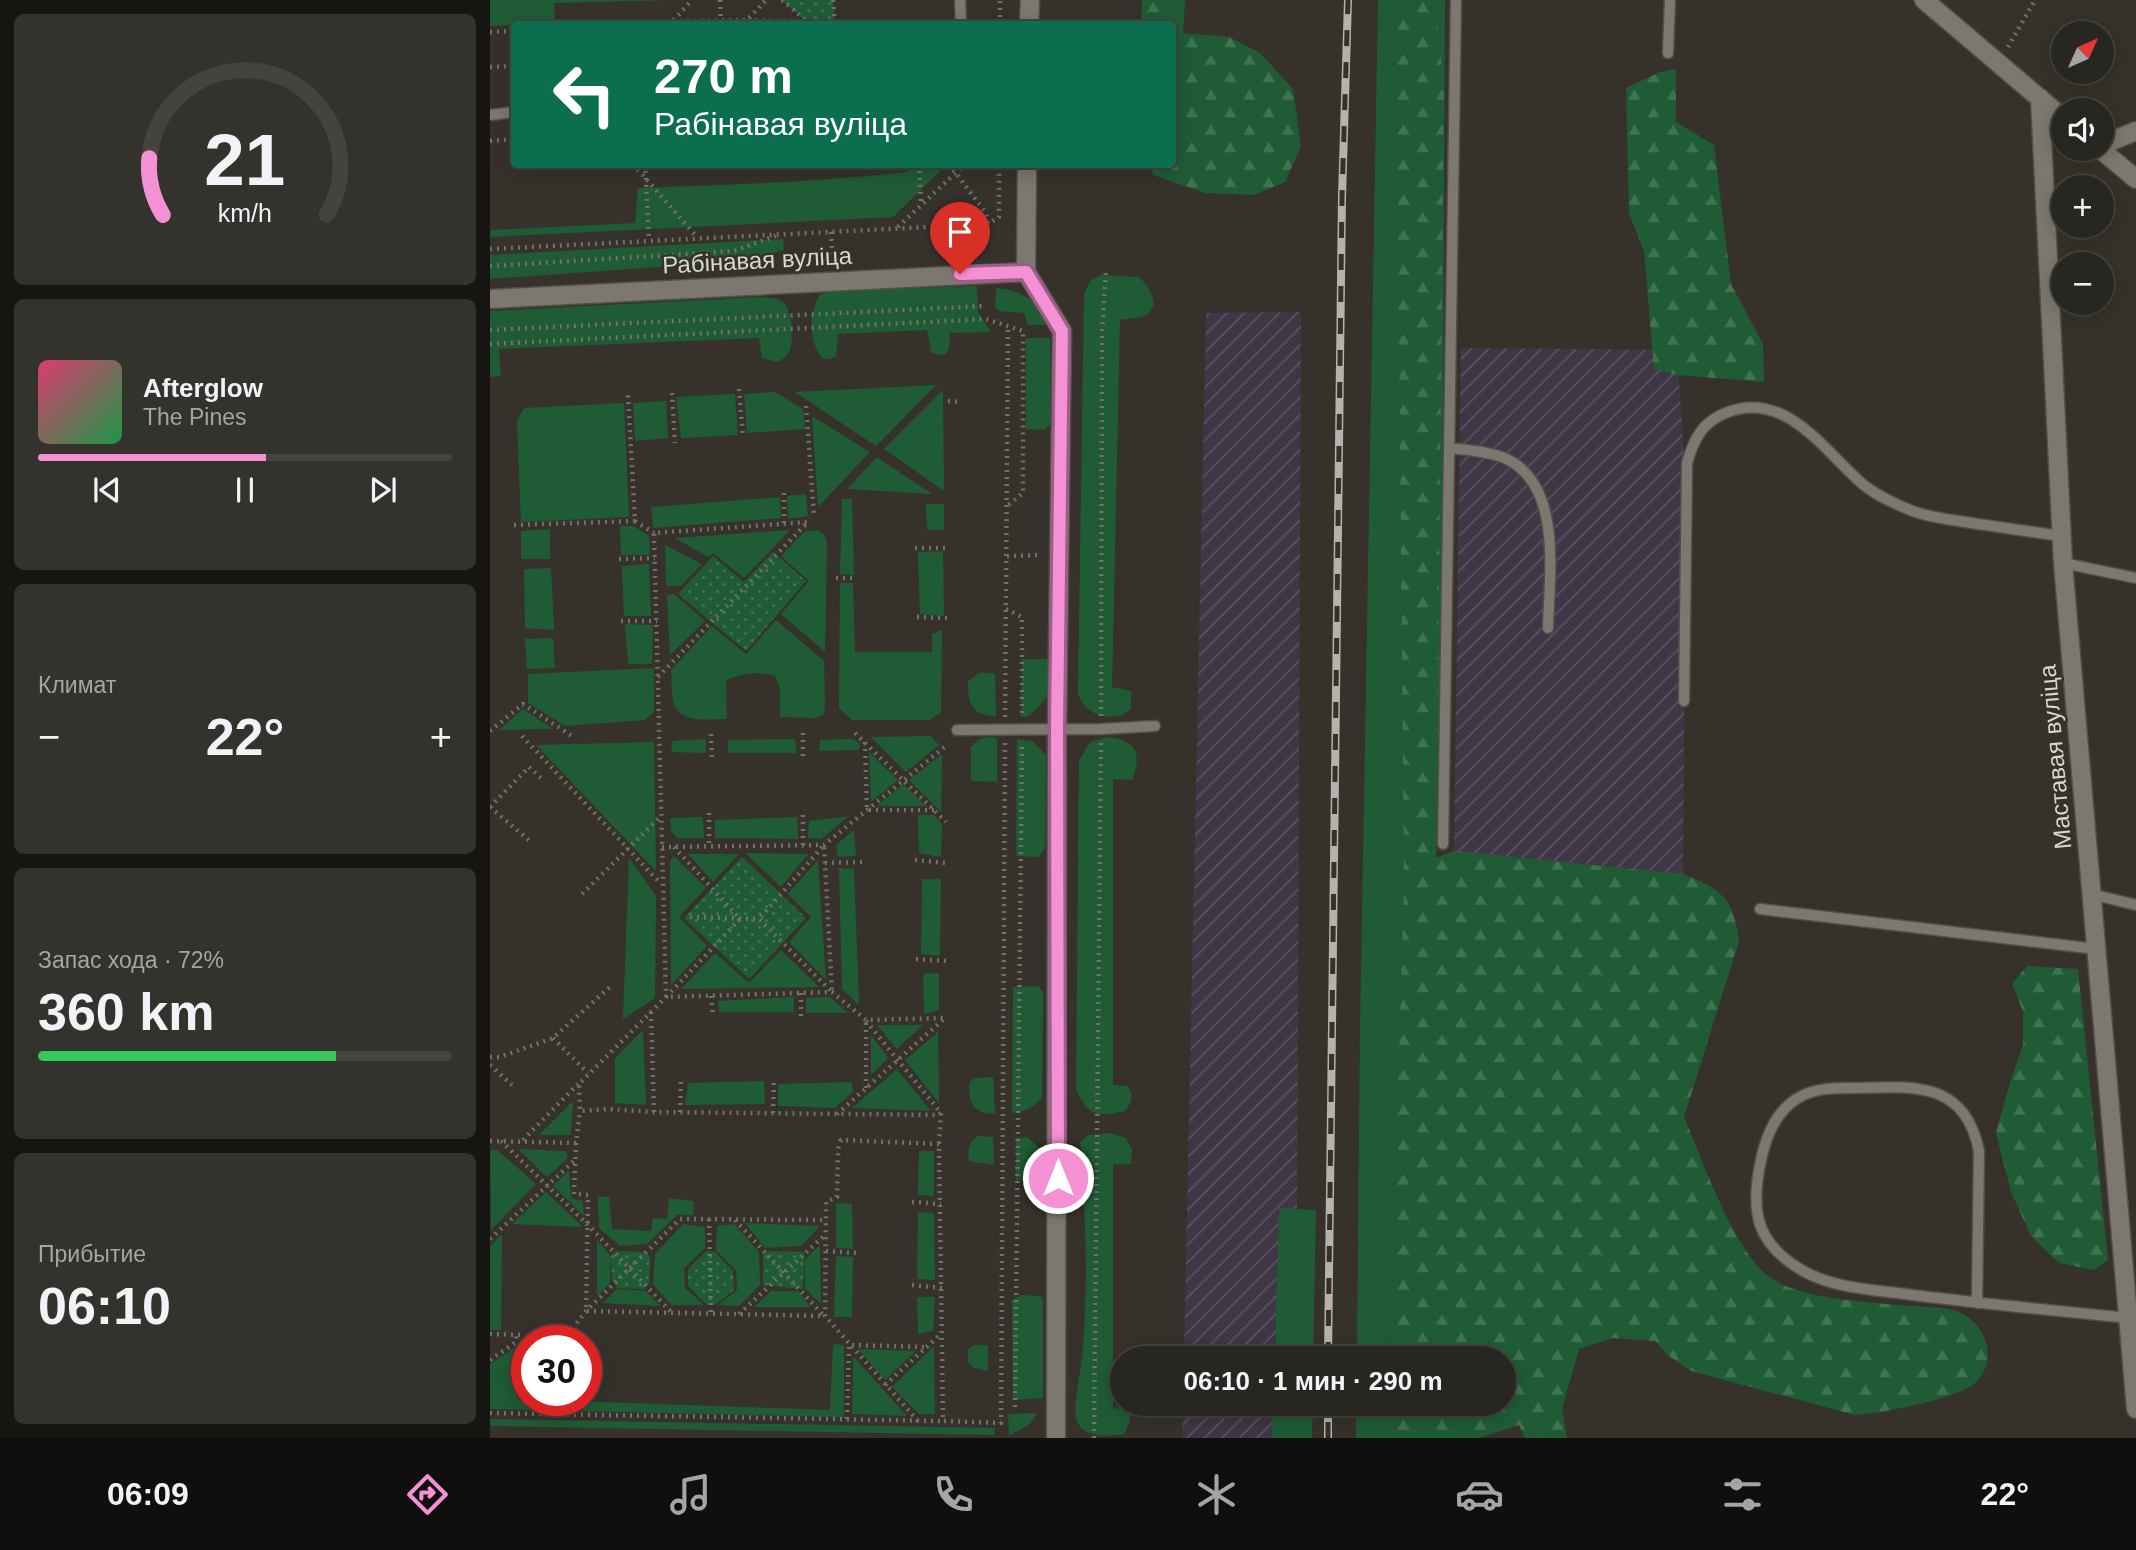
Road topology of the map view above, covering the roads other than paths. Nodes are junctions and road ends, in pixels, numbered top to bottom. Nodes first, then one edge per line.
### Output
1 (960, 0) edge
2 (1030, 0) edge
3 (1456, 0) edge
4 (1670, 0) edge
5 (1924, 0) edge
6 (961, 21) edge
7 (1030, 21) edge
8 (1668, 53) dead end
9 (2040, 98) junction
10 (2051, 108) edge
11 (511, 112) edge
12 (490, 115) edge
13 (2136, 131) edge
14 (2114, 141) edge
15 (2114, 159) edge
16 (1027, 168) edge
17 (2136, 179) edge
18 (1026, 272) junction
19 (490, 299) edge
20 (1449, 448) junction
21 (2061, 537) junction
22 (2063, 563) junction
23 (2136, 578) edge
24 (1548, 628) dead end
25 (1684, 701) dead end
26 (1155, 726) dead end
27 (1057, 728) junction
28 (957, 730) dead end
29 (1443, 844) dead end
30 (2091, 894) junction
31 (2136, 905) edge
32 (1760, 909) dead end
33 (2096, 949) junction
34 (1977, 1303) junction
35 (2129, 1318) junction
36 (2136, 1409) edge
37 (1056, 1438) edge

1 - 6 lane
2 - 7 street
3 - 20 lane
4 - 8 lane
5 - 9 street
9 - 10 street
9 - 21 street, Маставая вуліца
11 - 12 lane
13 - 14 street
15 - 17 street
16 - 18 street
18 - 19 street, Рабінавая вуліца
18 - 27 street
20 - 24 lane
20 - 29 lane
21 - 22 street, Маставая вуліца
21 - 25 lane
22 - 23 lane
22 - 30 street, Маставая вуліца
26 - 27 lane
27 - 28 lane
27 - 37 street
30 - 31 lane
30 - 33 street, Маставая вуліца
32 - 33 lane
33 - 35 street, Маставая вуліца
34 - 34 lane
34 - 35 lane
35 - 36 street, Маставая вуліца

